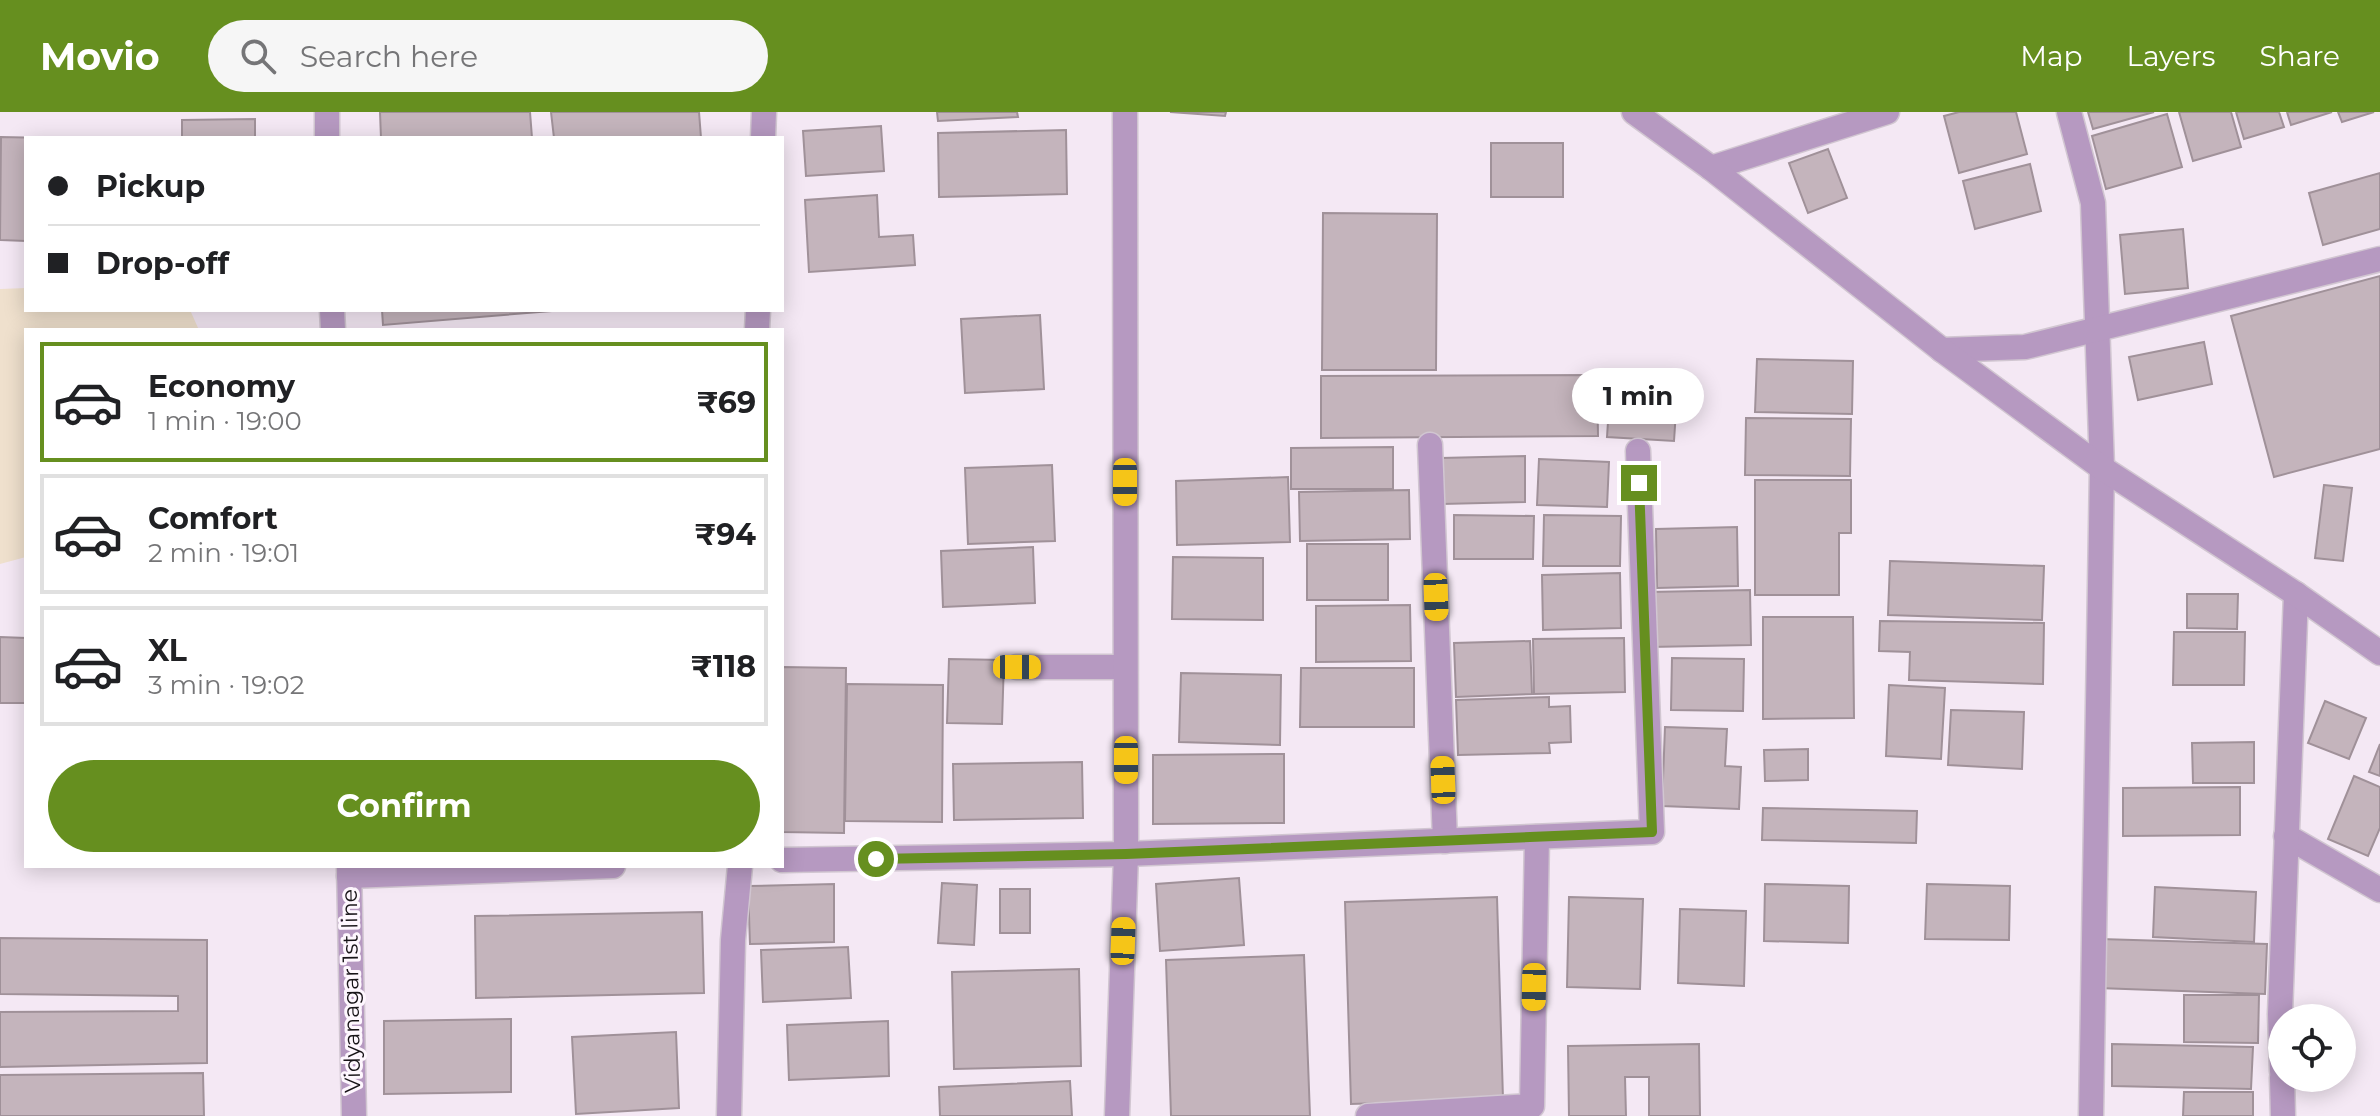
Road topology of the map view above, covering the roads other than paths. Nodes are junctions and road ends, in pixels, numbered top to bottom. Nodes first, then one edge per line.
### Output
1 (327, 112) edge
2 (764, 112) edge
3 (1125, 112) edge
4 (1634, 112) edge
5 (1887, 112) edge
6 (2069, 112) edge
7 (327, 136) edge
8 (763, 136) edge
9 (1711, 168) junction
10 (2380, 259) edge
11 (2099, 330) junction
12 (1942, 350) junction
13 (1430, 445) dead end
14 (1638, 451) dead end
15 (2102, 468) junction
16 (2296, 594) junction
17 (2380, 653) edge
18 (1017, 667) dead end
19 (1125, 667) junction
20 (2286, 836) junction
21 (1537, 837) junction
22 (1445, 841) junction
23 (1126, 854) junction
24 (784, 860) edge
25 (507, 868) edge
26 (740, 868) edge
27 (349, 871) edge
28 (2380, 890) edge
29 (2280, 1004) edge
30 (2282, 1092) edge
31 (354, 1116) edge
32 (729, 1116) edge
33 (1117, 1116) edge
34 (1368, 1116) edge
35 (2091, 1116) edge
36 (2283, 1116) edge

1 - 7 street
2 - 8 street
3 - 19 street
4 - 9 street
5 - 9 street
6 - 11 street
9 - 12 street
10 - 11 street
11 - 12 street
11 - 15 street
12 - 15 street
13 - 22 street
14 - 21 street
15 - 16 street
15 - 35 street
16 - 17 street
16 - 20 street
18 - 19 street
19 - 23 street
20 - 28 street
20 - 29 street
21 - 22 street
21 - 34 street
22 - 23 street
23 - 24 street
23 - 33 street
25 - 27 street
26 - 32 street
27 - 31 street, Vidyanagar 1st line
30 - 36 street

